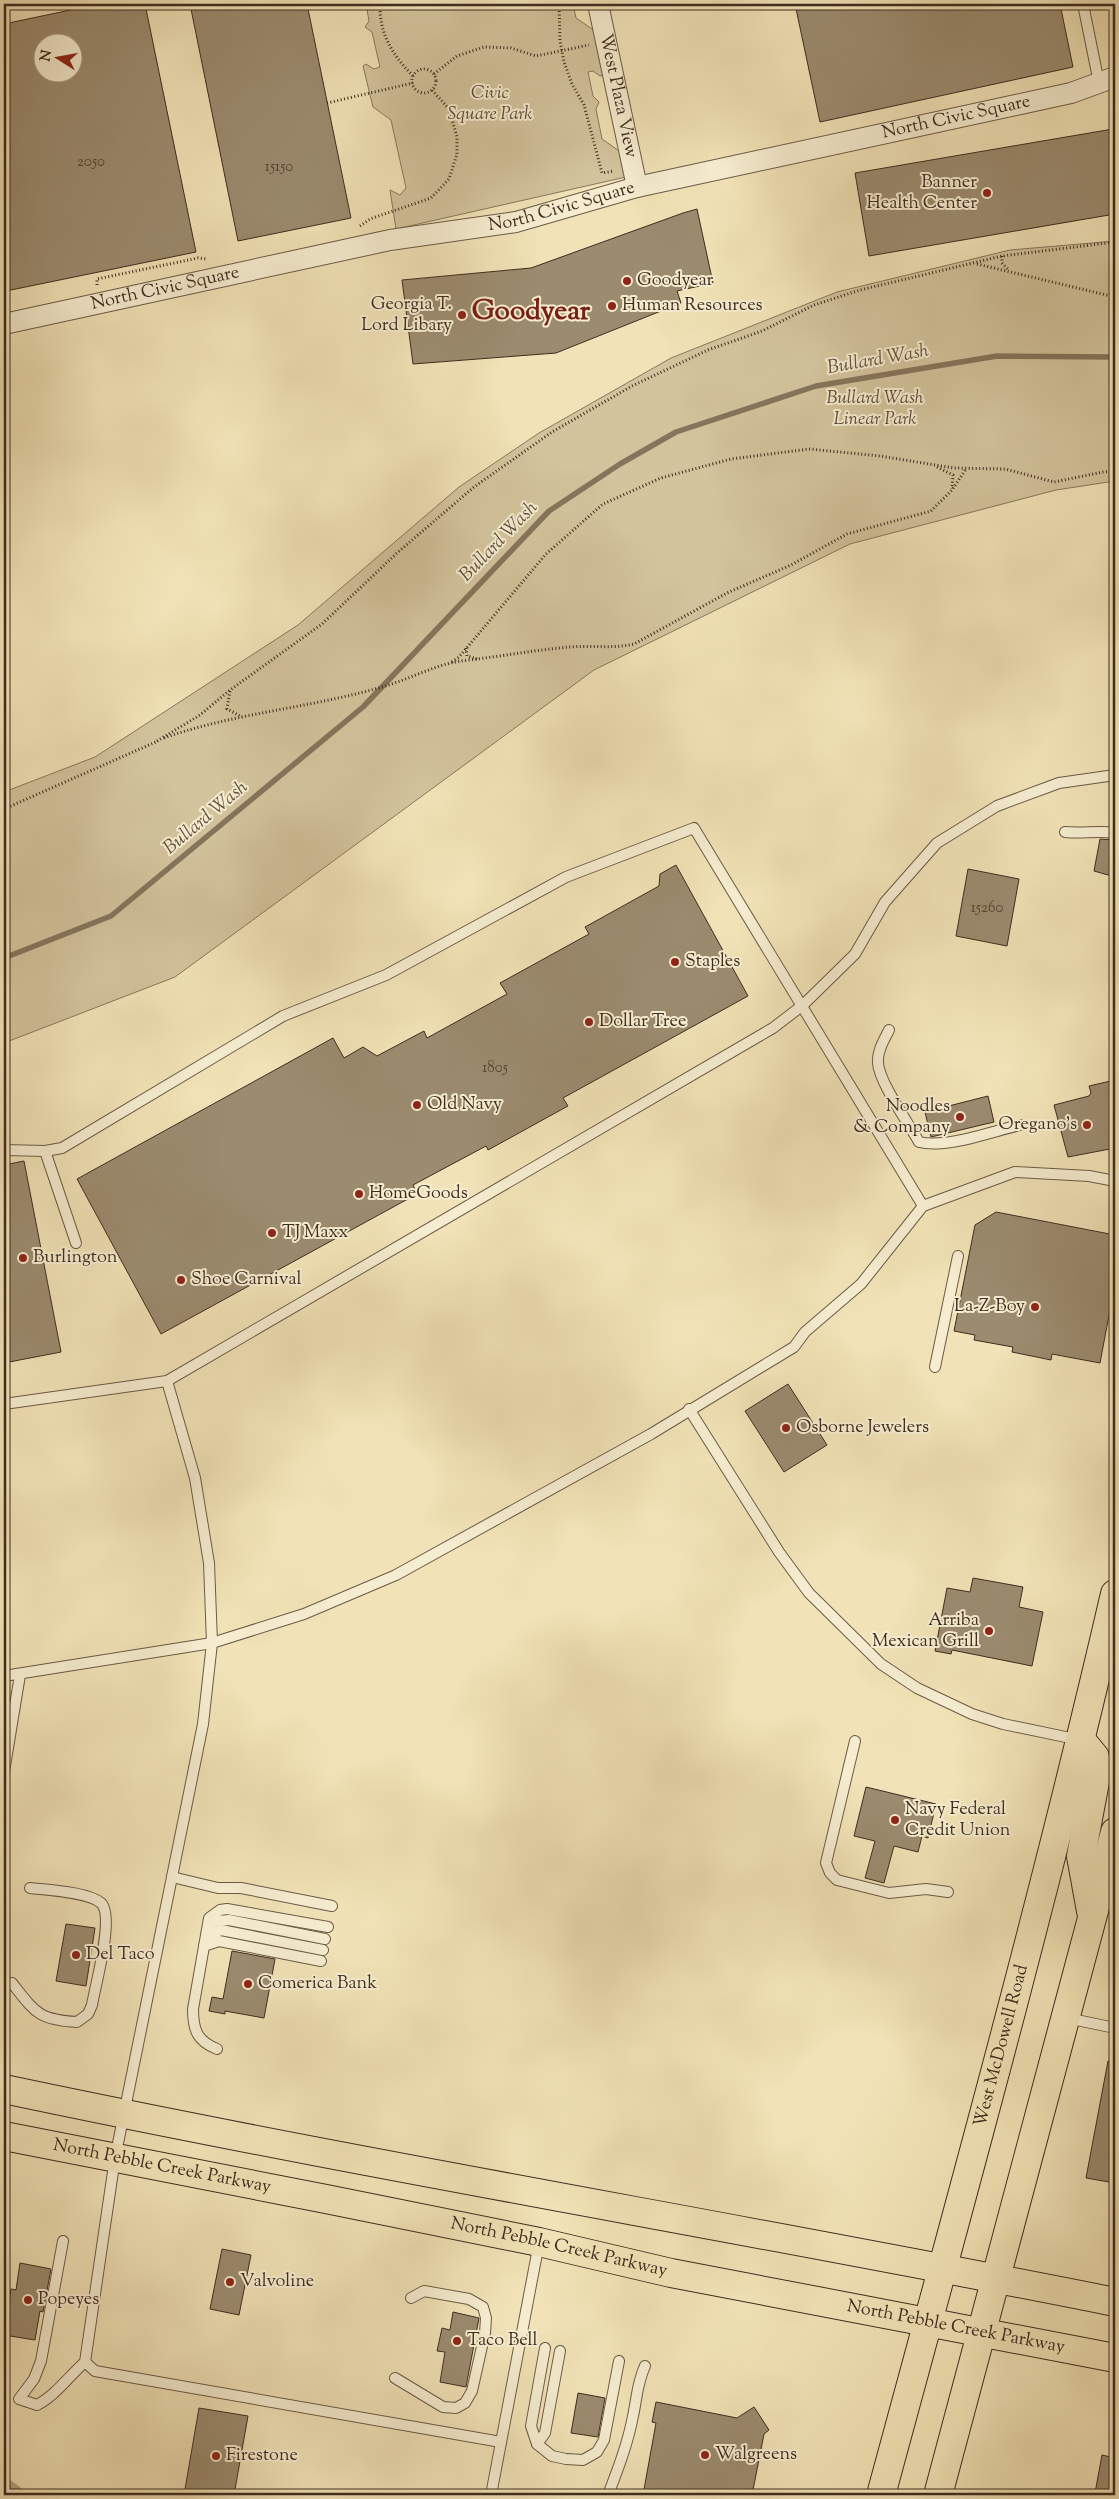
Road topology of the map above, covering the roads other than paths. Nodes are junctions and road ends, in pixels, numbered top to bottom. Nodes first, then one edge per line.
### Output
1 (598, 4) edge
2 (1083, 4) edge
3 (1107, 80) edge
4 (637, 187) junction
5 (4, 324) edge
6 (1115, 775) edge
7 (1065, 832) dead end
8 (1115, 833) edge
9 (803, 1005) junction
10 (888, 1030) dead end
11 (1020, 1125) dead end
12 (4, 1150) edge
13 (45, 1151) junction
14 (1115, 1181) edge
15 (923, 1206) junction
16 (76, 1243) dead end
17 (958, 1256) dead end
18 (935, 1367) dead end
19 (167, 1381) junction
20 (4, 1404) edge
21 (689, 1410) junction
22 (1115, 1594) edge
23 (212, 1643) junction
24 (20, 1674) junction
25 (4, 1676) edge
26 (1081, 1740) junction
27 (855, 1741) dead end
28 (4, 1772) edge
29 (1115, 1832) edge
30 (172, 1877) junction
31 (30, 1888) dead end
32 (948, 1892) dead end
33 (332, 1906) dead end
34 (1092, 1920) junction
35 (328, 1927) dead end
36 (206, 1936) junction
37 (324, 1944) dead end
38 (321, 1961) dead end
39 (12, 1983) dead end
40 (1067, 2018) junction
41 (1115, 2028) edge
42 (217, 2049) dead end
43 (4, 2089) edge
44 (124, 2114) junction
45 (4, 2136) edge
46 (115, 2158) junction
47 (63, 2241) dead end
48 (539, 2242) junction
49 (943, 2266) junction
50 (995, 2278) junction
51 (411, 2298) dead end
52 (1115, 2302) edge
53 (929, 2323) junction
54 (981, 2332) junction
55 (545, 2348) dead end
56 (560, 2350) dead end
57 (1115, 2358) edge
58 (618, 2361) dead end
59 (85, 2362) junction
60 (645, 2366) dead end
61 (395, 2378) dead end
62 (501, 2442) junction
63 (537, 2444) junction
64 (491, 2495) edge
65 (608, 2495) edge
66 (881, 2495) edge
67 (938, 2495) edge

1 - 4 street, West Plaza View
2 - 3 lane
3 - 4 street, North Civic Square
4 - 5 street, North Civic Square
6 - 9 lane
7 - 8 lane
9 - 13 lane
9 - 15 lane
9 - 19 lane
10 - 11 lane
12 - 13 lane
13 - 16 lane
14 - 15 lane
15 - 21 lane
17 - 18 lane
19 - 20 lane
19 - 23 lane
21 - 23 lane
21 - 26 lane
22 - 26 main road, West McDowell Road
23 - 24 lane
23 - 30 lane
24 - 25 lane
24 - 28 lane
26 - 34 main road
26 - 49 main road, West McDowell Road
27 - 32 lane
29 - 34 main road
30 - 33 lane
30 - 44 lane
31 - 39 lane
34 - 40 main road
35 - 36 lane
36 - 37 lane
36 - 38 lane
36 - 42 lane
40 - 41 lane
40 - 50 main road
43 - 44 main road
44 - 46 lane
44 - 49 main road
45 - 46 main road, North Pebble Creek Parkway
46 - 48 main road, North Pebble Creek Parkway
46 - 59 lane
47 - 59 lane
48 - 53 main road, North Pebble Creek Parkway
48 - 62 lane
49 - 50 main road
49 - 53 main road, West McDowell Road
50 - 52 main road
50 - 54 main road
51 - 61 lane
53 - 54 main road, North Pebble Creek Parkway
53 - 66 main road, West McDowell Road
54 - 57 main road, North Pebble Creek Parkway
54 - 67 main road
55 - 63 lane
56 - 63 lane
58 - 63 lane
59 - 62 lane
60 - 65 lane
62 - 64 lane

